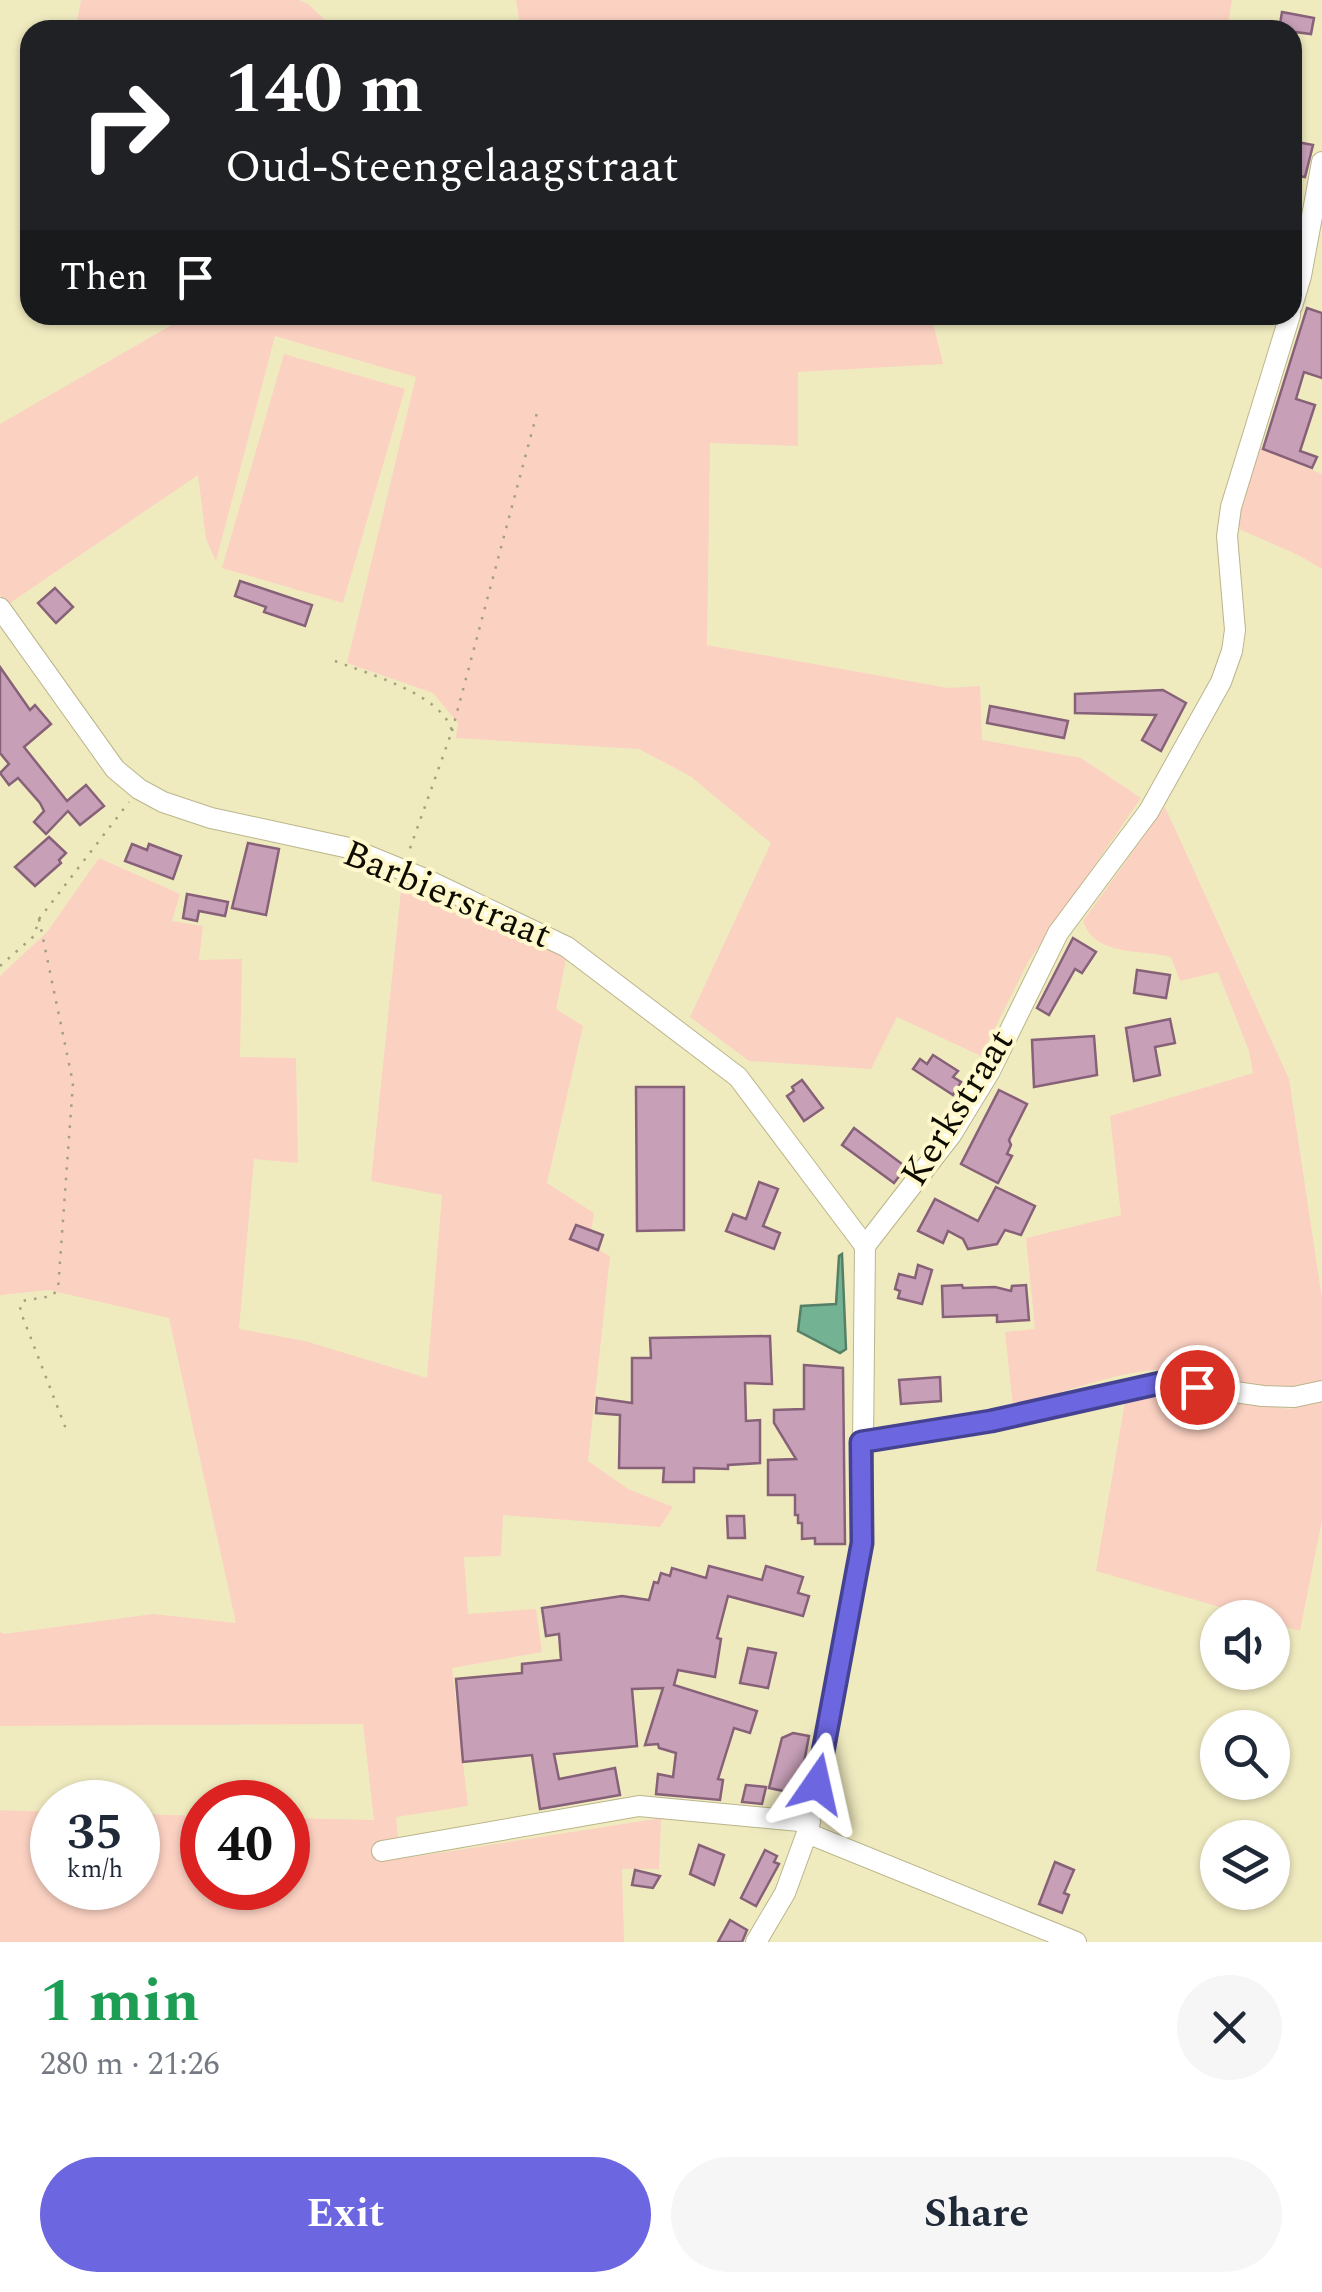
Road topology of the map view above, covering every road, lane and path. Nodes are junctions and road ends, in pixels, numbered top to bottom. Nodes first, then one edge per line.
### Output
1 (1322, 162) edge
2 (1302, 276) edge
3 (1287, 325) edge
4 (538, 410) dead end
5 (0, 608) edge
6 (334, 661) dead end
7 (452, 731) junction
8 (139, 789) junction
9 (402, 869) junction
10 (39, 919) junction
11 (0, 966) edge
12 (864, 1246) junction
13 (1322, 1392) edge
14 (66, 1429) dead end
15 (861, 1442) junction
16 (808, 1828) junction
17 (382, 1852) dead end
18 (756, 1942) edge
19 (1076, 1942) edge

1 - 2 street
3 - 12 street, Kerkstraat
4 - 7 path
5 - 8 street, Barbierstraat
6 - 7 path
7 - 9 path
8 - 9 street, Barbierstraat
8 - 10 path
9 - 12 street, Barbierstraat
10 - 11 path
10 - 14 path
12 - 15 street
13 - 15 street
15 - 16 street
16 - 17 street
16 - 18 street
16 - 19 street

